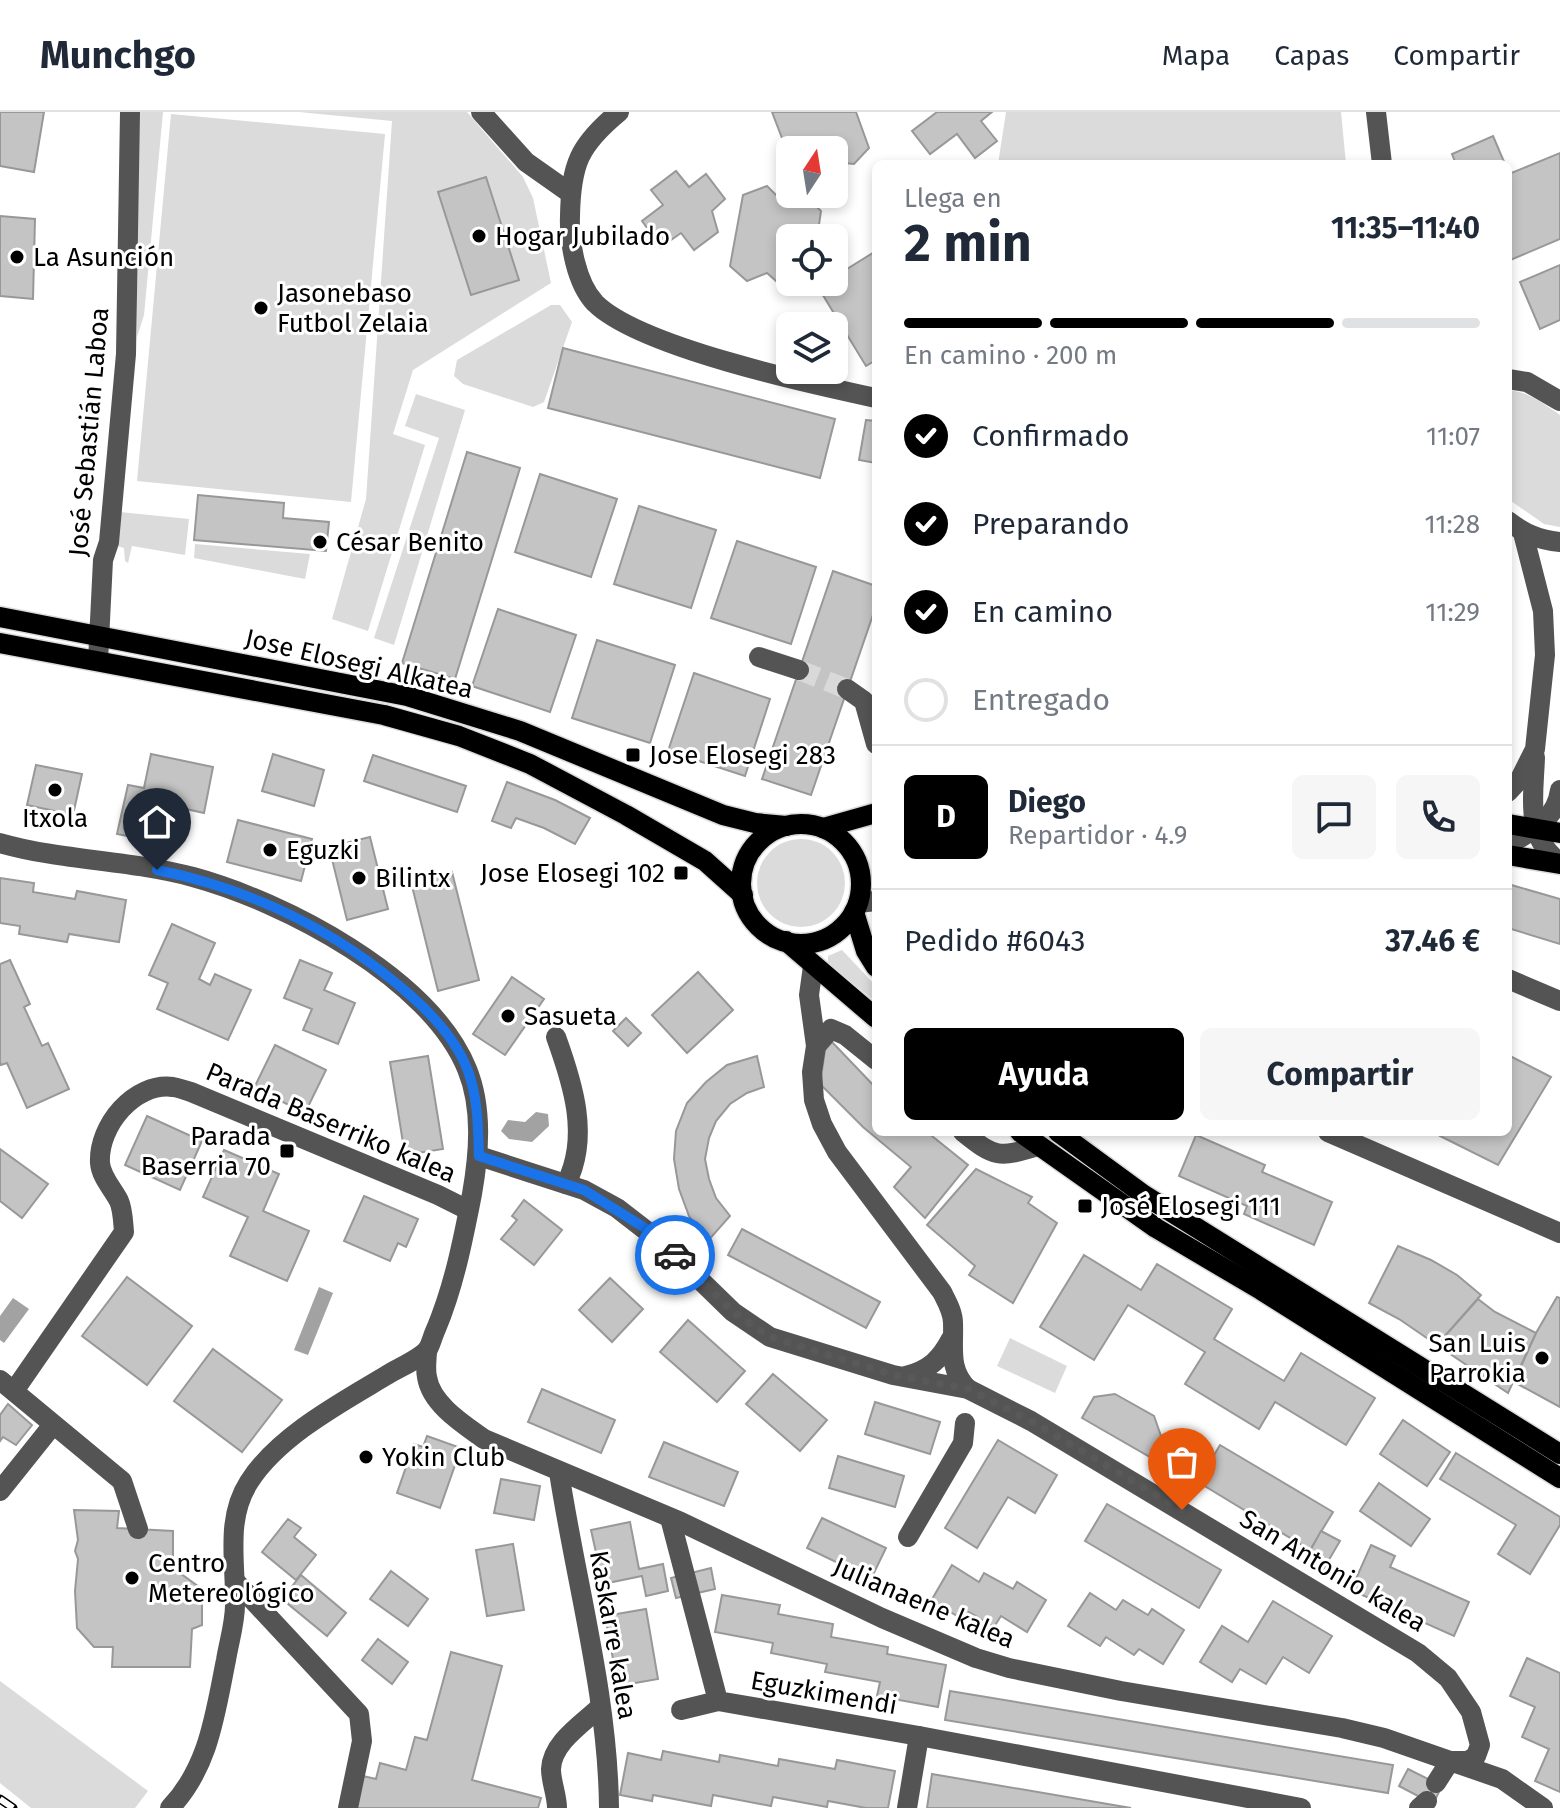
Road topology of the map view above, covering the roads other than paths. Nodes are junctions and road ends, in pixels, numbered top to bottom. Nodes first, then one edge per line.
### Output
1 (130, 112) edge
2 (481, 112) edge
3 (619, 112) edge
4 (1376, 112) edge
5 (1382, 160) edge
6 (570, 193) junction
7 (1518, 381) edge
8 (872, 397) edge
9 (1560, 401) edge
10 (1516, 527) edge
11 (1560, 542) edge
12 (0, 617) edge
13 (99, 637) junction
14 (0, 643) edge
15 (759, 657) dead end
16 (98, 661) junction
17 (799, 670) tunnel mouth
18 (847, 689) tunnel mouth
19 (872, 730) edge
20 (1535, 749) junction
21 (1512, 788) edge
22 (1560, 790) edge
23 (872, 814) edge
24 (1512, 825) edge
25 (786, 826) junction
26 (823, 828) junction
27 (1535, 829) junction
28 (1560, 833) edge
29 (0, 843) edge
30 (1512, 843) edge
31 (1512, 856) edge
32 (1560, 863) edge
33 (872, 875) edge
34 (743, 895) junction
35 (862, 901) edge
36 (786, 941) junction
37 (872, 959) edge
38 (813, 966) junction
39 (1512, 981) edge
40 (1560, 1001) edge
41 (872, 1015) edge
42 (556, 1037) dead end
43 (816, 1046) junction
44 (872, 1057) edge
45 (968, 1136) edge
46 (1025, 1136) edge
47 (1063, 1136) edge
48 (1337, 1136) edge
49 (1038, 1146) junction
50 (479, 1156) junction
51 (566, 1184) junction
52 (468, 1210) junction
53 (1560, 1233) edge
54 (951, 1339) junction
55 (427, 1350) junction
56 (906, 1376) junction
57 (7, 1385) edge
58 (968, 1389) junction
59 (965, 1423) dead end
60 (52, 1426) junction
61 (1560, 1454) edge
62 (559, 1472) junction
63 (1560, 1478) edge
64 (0, 1491) edge
65 (670, 1518) junction
66 (138, 1529) dead end
67 (908, 1537) dead end
68 (235, 1581) junction
69 (718, 1701) junction
70 (599, 1708) junction
71 (681, 1710) dead end
72 (919, 1736) junction
73 (1478, 1751) junction
74 (1450, 1761) junction
75 (1502, 1779) junction
76 (1428, 1797) edge
77 (170, 1808) edge
78 (348, 1808) edge
79 (557, 1808) edge
80 (609, 1808) edge
81 (907, 1808) edge
82 (1301, 1808) edge
83 (1543, 1808) edge

1 - 13 street, José Sebastián Laboa
2 - 6 street
3 - 6 street
4 - 5 street
6 - 8 street
7 - 9 street
10 - 11 street
10 - 20 street
12 - 13 main road, Jose Elosegi Alkatea
13 - 16 street, José Sebastián Laboa
13 - 25 main road, Jose Elosegi Alkatea
14 - 16 main road
15 - 17 street
16 - 34 main road
18 - 19 street
20 - 21 street
20 - 27 street
22 - 27 street
23 - 26 main road
24 - 27 main road
25 - 26 main road
25 - 34 main road
26 - 35 main road
27 - 28 main road
27 - 30 street
27 - 32 street
29 - 50 street
31 - 32 main road
33 - 35 main road
34 - 36 main road
35 - 36 main road
35 - 37 main road
36 - 38 main road
38 - 41 main road
38 - 43 street
39 - 40 street
42 - 51 street
43 - 44 street
43 - 54 street
45 - 49 street
46 - 49 main road
47 - 61 main road
48 - 53 street
49 - 63 main road
50 - 51 street, San Antonio kalea
50 - 52 street
51 - 56 street, San Antonio kalea
52 - 55 street
52 - 57 street, Parada Baserriko kalea
54 - 56 street
54 - 58 street
55 - 62 street, Julianaene kalea
55 - 68 street
56 - 58 street, San Antonio kalea
57 - 60 street, Parada Baserriko kalea
58 - 73 street, San Antonio kalea
59 - 67 street
60 - 64 street
60 - 66 street, Parada Baserriko kalea
62 - 65 street, Julianaene kalea
62 - 70 street, Kaskarre kalea
65 - 69 street, Eguzkimendi
65 - 74 street, Julianaene kalea
68 - 77 street
68 - 78 street
69 - 71 street
69 - 72 street, Eguzkimendi
70 - 79 street
70 - 80 street, Kaskarre kalea
72 - 81 street, Eguzkimendi
72 - 82 street, Eguzkimendi
73 - 74 street
73 - 75 street, San Antonio kalea
74 - 75 street, San Antonio kalea
74 - 76 street
75 - 83 street, San Antonio kalea

